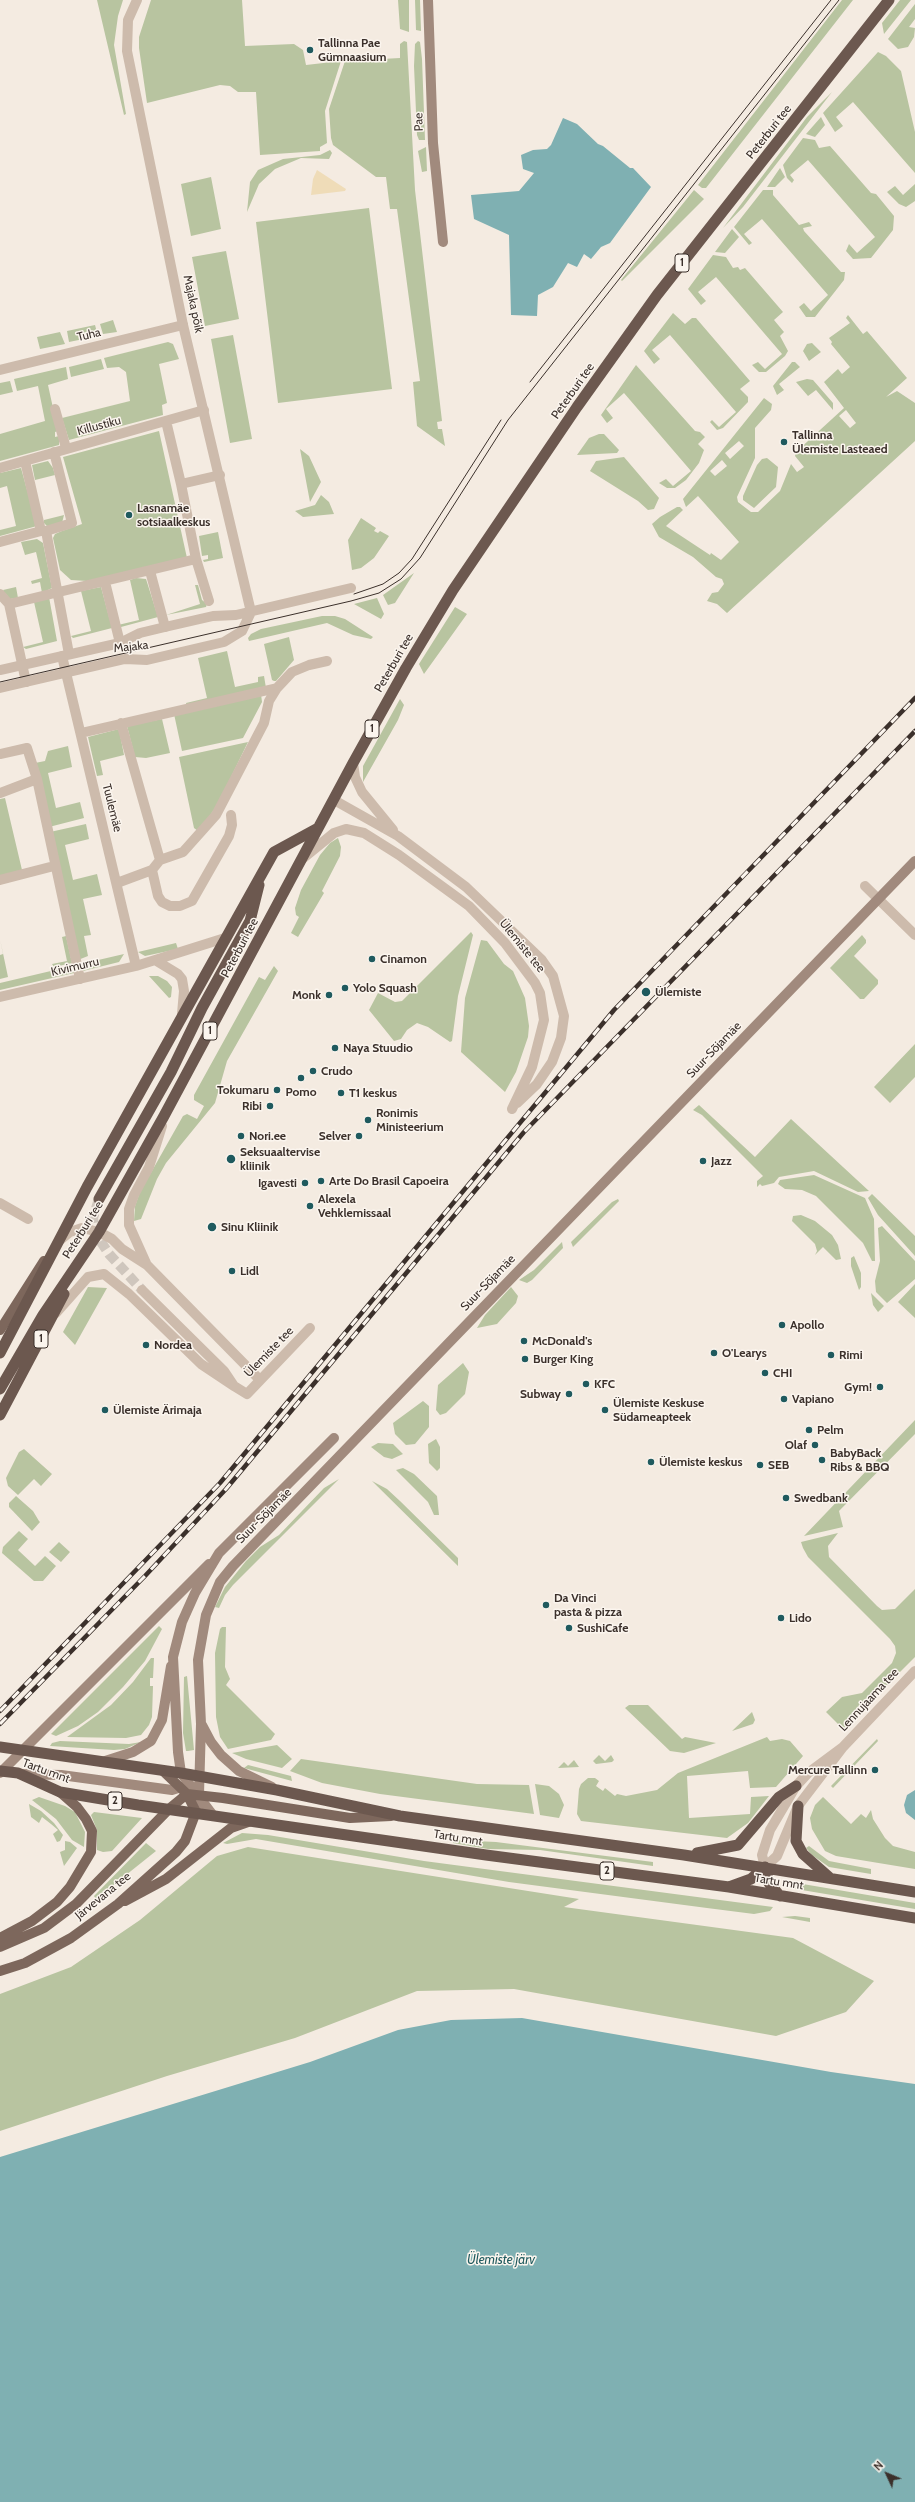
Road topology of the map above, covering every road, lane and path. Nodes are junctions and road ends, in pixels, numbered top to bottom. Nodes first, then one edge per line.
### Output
1 (137, 0) edge
2 (428, 0) edge
3 (889, 0) edge
4 (443, 242) dead end
5 (183, 325) junction
6 (0, 370) edge
7 (55, 409) dead end
8 (204, 410) junction
9 (166, 421) junction
10 (66, 448) junction
11 (54, 452) junction
12 (24, 461) junction
13 (0, 468) edge
14 (220, 475) junction
15 (181, 484) junction
16 (44, 532) junction
17 (0, 542) edge
18 (196, 559) junction
19 (150, 571) junction
20 (105, 582) junction
21 (351, 588) dead end
22 (57, 592) junction
23 (0, 594) edge
24 (209, 601) dead end
25 (9, 604) junction
26 (251, 612) junction
27 (165, 627) junction
28 (120, 642) junction
29 (66, 655) junction
30 (327, 661) dead end
31 (22, 665) junction
32 (0, 670) edge
33 (66, 673) junction
34 (26, 682) junction
35 (0, 688) edge
36 (277, 688) junction
37 (121, 723) junction
38 (81, 733) junction
39 (0, 754) edge
40 (353, 764) junction
41 (37, 779) junction
42 (0, 793) edge
43 (334, 800) junction
44 (231, 815) dead end
45 (318, 828) junction
46 (398, 836) junction
47 (160, 860) junction
48 (300, 862) junction
49 (915, 862) edge
50 (54, 866) junction
51 (263, 869) junction
52 (152, 870) junction
53 (0, 880) edge
54 (117, 883) junction
55 (866, 886) dead end
56 (879, 899) junction
57 (915, 935) edge
58 (225, 938) junction
59 (155, 960) junction
60 (136, 966) junction
61 (80, 979) junction
62 (0, 997) edge
63 (182, 1014) junction
64 (164, 1116) junction
65 (99, 1199) tunnel mouth
66 (2, 1204) edge
67 (28, 1219) dead end
68 (99, 1232) junction
69 (58, 1242) junction
70 (79, 1262) junction
71 (147, 1265) junction
72 (142, 1290) tunnel mouth
73 (54, 1316) junction
74 (310, 1328) dead end
75 (0, 1330) edge
76 (0, 1353) edge
77 (260, 1380) junction
78 (234, 1386) junction
79 (0, 1389) edge
80 (0, 1415) edge
81 (334, 1438) dead end
82 (219, 1554) junction
83 (174, 1657) junction
84 (915, 1671) edge
85 (201, 1724) junction
86 (0, 1747) edge
87 (843, 1747) junction
88 (102, 1762) junction
89 (163, 1771) junction
90 (0, 1772) edge
91 (181, 1773) junction
92 (18, 1774) junction
93 (199, 1776) junction
94 (796, 1786) junction
95 (277, 1790) junction
96 (60, 1792) junction
97 (192, 1792) junction
98 (798, 1806) junction
99 (170, 1808) junction
100 (196, 1812) junction
101 (212, 1814) junction
102 (400, 1816) junction
103 (255, 1820) junction
104 (684, 1855) junction
105 (765, 1867) junction
106 (830, 1878) junction
107 (729, 1887) junction
108 (915, 1892) edge
109 (780, 1896) junction
110 (118, 1904) junction
111 (915, 1918) edge
112 (0, 1938) edge
113 (0, 1947) edge
114 (0, 1971) edge

1 - 5 street, Majaka põik
2 - 4 main road, Pae
3 - 40 highway, Peterburi tee / 1
5 - 6 street, Tuha
5 - 8 street, Majaka põik
7 - 10 street
8 - 9 street, Killustiku
8 - 14 street, Majaka põik
9 - 10 street, Killustiku
9 - 15 street
10 - 11 street, Killustiku
11 - 12 street, Killustiku
11 - 16 street
12 - 13 street, Killustiku
12 - 16 street, Tuulemäe
14 - 15 street
14 - 26 street, Majaka põik
15 - 18 street
16 - 17 street
16 - 22 street, Tuulemäe
18 - 19 street
18 - 24 street
19 - 20 street
19 - 27 street
20 - 22 street
20 - 28 street
21 - 26 street, Majaka
22 - 25 street
22 - 29 street, Tuulemäe
23 - 25 street
25 - 31 street
26 - 27 street, Majaka
26 - 33 street, Majaka
27 - 28 street, Majaka
28 - 29 street, Majaka
29 - 31 street, Majaka
29 - 33 street, Tuulemäe
30 - 36 street
31 - 32 street, Majaka
31 - 34 street
33 - 34 street, Majaka
33 - 38 street, Tuulemäe
34 - 35 street, Majaka
36 - 37 street
36 - 47 street
37 - 38 street
37 - 47 street
38 - 54 street, Tuulemäe
39 - 41 street
40 - 43 highway, Peterburi tee / 1
40 - 46 street, Ülemiste tee
41 - 42 street
41 - 50 street
43 - 45 highway, Peterburi tee / 1
43 - 46 street, Ülemiste tee
44 - 52 street
45 - 48 highway, Peterburi tee / 1
45 - 51 highway, Peterburi tee
46 - 48 street, Ülemiste tee
47 - 52 street
48 - 64 highway, Peterburi tee / 1
49 - 56 main road, Suur-Sõjamäe
50 - 53 street
50 - 61 street
51 - 58 highway, Peterburi tee
51 - 65 highway
52 - 54 street
54 - 60 street, Tuulemäe
55 - 56 street
56 - 57 street
56 - 85 main road, Suur-Sõjamäe
58 - 59 street, Kivimurru
58 - 63 highway, Peterburi tee
59 - 60 street, Kivimurru
59 - 63 street
60 - 61 street, Kivimurru
61 - 62 street, Kivimurru
63 - 69 highway, Peterburi tee
64 - 68 highway, Peterburi tee / 1
64 - 71 street
66 - 67 street
68 - 69 street
68 - 70 highway, Peterburi tee / 1
68 - 71 street
69 - 75 main road
69 - 76 highway, Peterburi tee
70 - 73 highway, 1
70 - 79 highway, Peterburi tee
71 - 77 street
72 - 78 street
73 - 78 street
73 - 80 highway, 1
74 - 77 street, Ülemiste tee
77 - 78 street, Ülemiste tee
81 - 82 main road, Suur-Sõjamäe
82 - 83 main road, Suur-Sõjamäe
82 - 90 main road
83 - 88 main road
83 - 91 main road, Suur-Sõjamäe
84 - 87 street, Lennujaama tee
85 - 93 main road, Suur-Sõjamäe
85 - 95 main road
86 - 88 highway, Tartu mnt / 2
87 - 94 street, Lennujaama tee
87 - 98 street, Lennujaama tee
88 - 89 highway, Tartu mnt / 2
89 - 91 highway, Tartu mnt / 2
89 - 97 main road
90 - 92 highway, Tartu mnt / 2
91 - 93 highway, Tartu mnt / 2
91 - 97 main road
92 - 96 highway, Tartu mnt / 2
92 - 97 main road
93 - 95 highway, Tartu mnt / 2
93 - 97 main road, Suur-Sõjamäe
93 - 97 main road
94 - 104 highway
94 - 105 street, Lennujaama tee
95 - 102 highway, Tartu mnt / 2
96 - 99 highway, Tartu mnt / 2
96 - 112 main road
97 - 99 main road, Järvevana tee
97 - 100 main road
97 - 101 main road
97 - 102 main road
98 - 105 street, Lennujaama tee
98 - 106 highway
99 - 100 highway, Tartu mnt / 2
99 - 113 main road, Järvevana tee
100 - 101 highway, Tartu mnt / 2
100 - 110 main road, Järvevana tee
101 - 103 highway, Tartu mnt / 2
102 - 104 highway, Tartu mnt / 2
103 - 107 highway, Tartu mnt / 2
103 - 110 main road
104 - 105 highway, Tartu mnt / 2
105 - 106 highway, Tartu mnt / 2
105 - 107 highway
105 - 109 highway
106 - 108 highway, Tartu mnt / 2
107 - 109 highway, Tartu mnt / 2
109 - 111 highway, Tartu mnt / 2
110 - 114 main road, Järvevana tee

